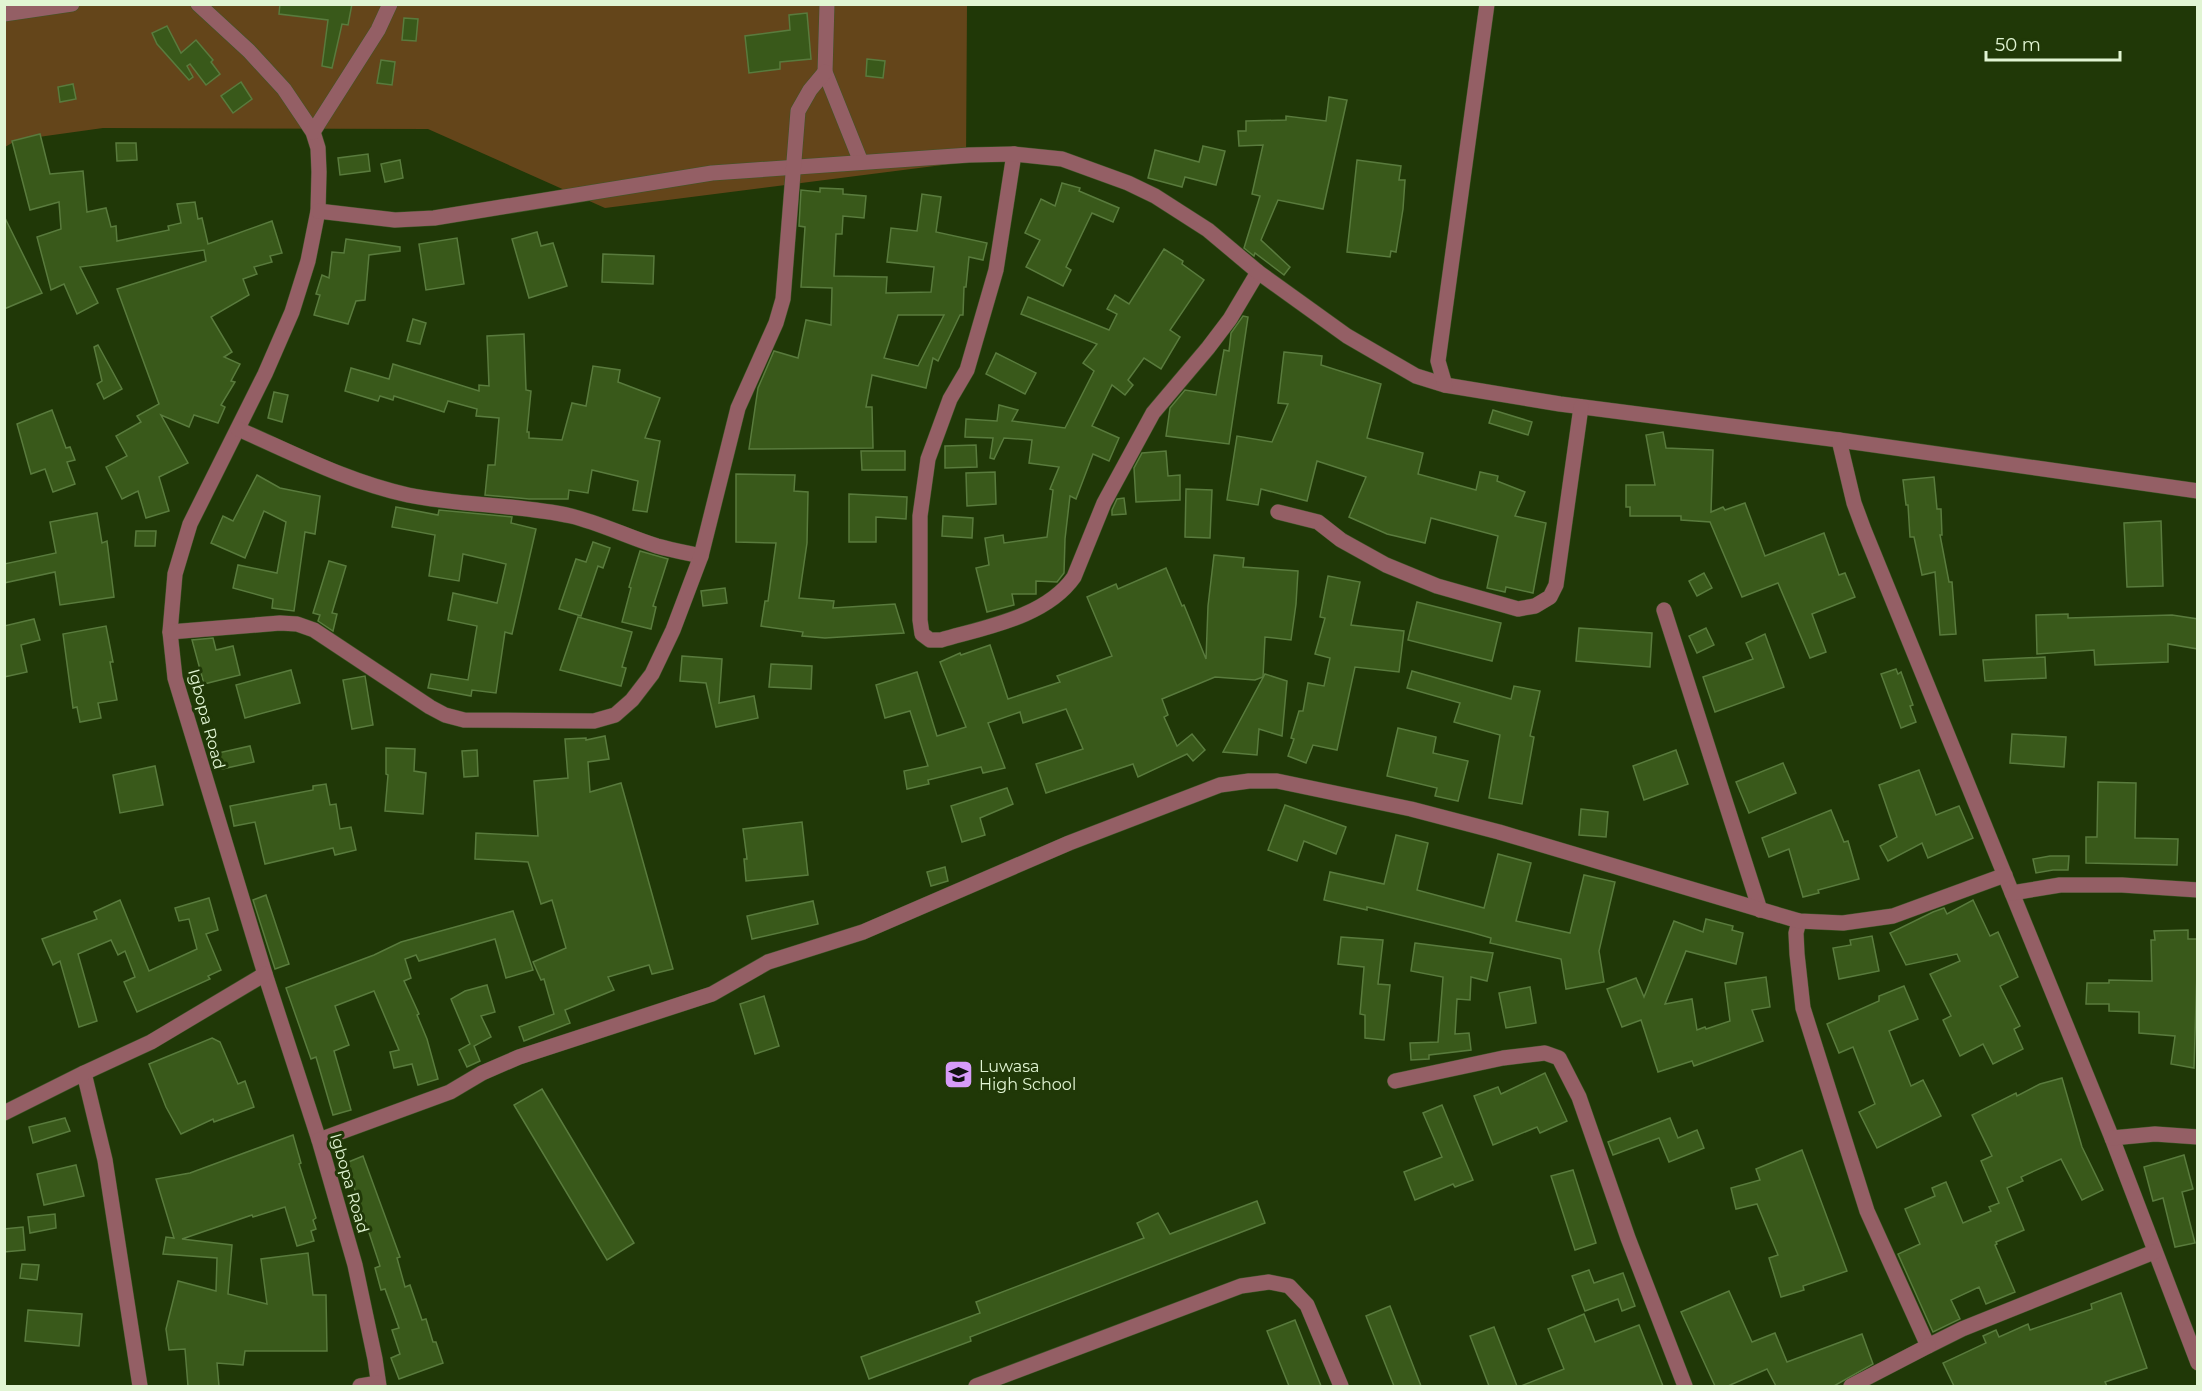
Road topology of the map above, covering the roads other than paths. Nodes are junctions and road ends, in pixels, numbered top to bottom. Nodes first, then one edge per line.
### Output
1 (72, 4) edge
2 (198, 4) edge
3 (390, 4) edge
4 (827, 4) edge
5 (1487, 4) edge
6 (4, 14) edge
7 (825, 72) junction
8 (313, 132) junction
9 (1014, 154) junction
10 (861, 162) junction
11 (792, 167) junction
12 (318, 211) junction
13 (1258, 272) junction
14 (1438, 361) junction
15 (1416, 376) junction
16 (1445, 385) junction
17 (1581, 407) junction
18 (238, 429) junction
19 (1839, 440) junction
20 (2198, 491) edge
21 (1278, 512) dead end
22 (701, 556) junction
23 (1664, 610) dead end
24 (170, 632) junction
25 (2005, 875) junction
26 (2198, 890) edge
27 (2012, 893) junction
28 (1760, 910) junction
29 (1799, 921) junction
30 (265, 974) junction
31 (84, 1073) junction
32 (1395, 1081) dead end
33 (4, 1113) edge
34 (2198, 1137) edge
35 (2112, 1138) junction
36 (319, 1140) junction
37 (2154, 1252) junction
38 (1928, 1346) junction
39 (2198, 1363) edge
40 (379, 1385) edge
41 (140, 1386) edge
42 (360, 1386) edge
43 (976, 1386) edge
44 (1341, 1386) edge
45 (1685, 1386) edge
46 (1851, 1386) edge

1 - 6 street
2 - 8 street, Igbopa Road
3 - 8 street
4 - 7 street
5 - 14 street
7 - 10 street
7 - 11 street
8 - 12 street, Igbopa Road
9 - 10 street
9 - 13 street
9 - 13 street
10 - 11 street
11 - 12 street
11 - 22 street
12 - 18 street, Igbopa Road
13 - 15 street
14 - 15 street
14 - 16 street
15 - 16 street
16 - 17 street
17 - 19 street
17 - 21 street
18 - 22 street
18 - 24 street, Igbopa Road
19 - 20 street
19 - 25 street
22 - 24 street
23 - 28 street
24 - 30 street, Igbopa Road
25 - 27 street
25 - 29 street
26 - 27 street
27 - 35 street
28 - 29 street
28 - 36 street
29 - 38 street
30 - 31 street
30 - 36 street, Igbopa Road
31 - 33 street
31 - 41 street
32 - 45 street
34 - 35 street
35 - 37 street
36 - 40 street, Igbopa Road
37 - 38 street
37 - 39 street
38 - 46 street
40 - 42 street
43 - 44 street

